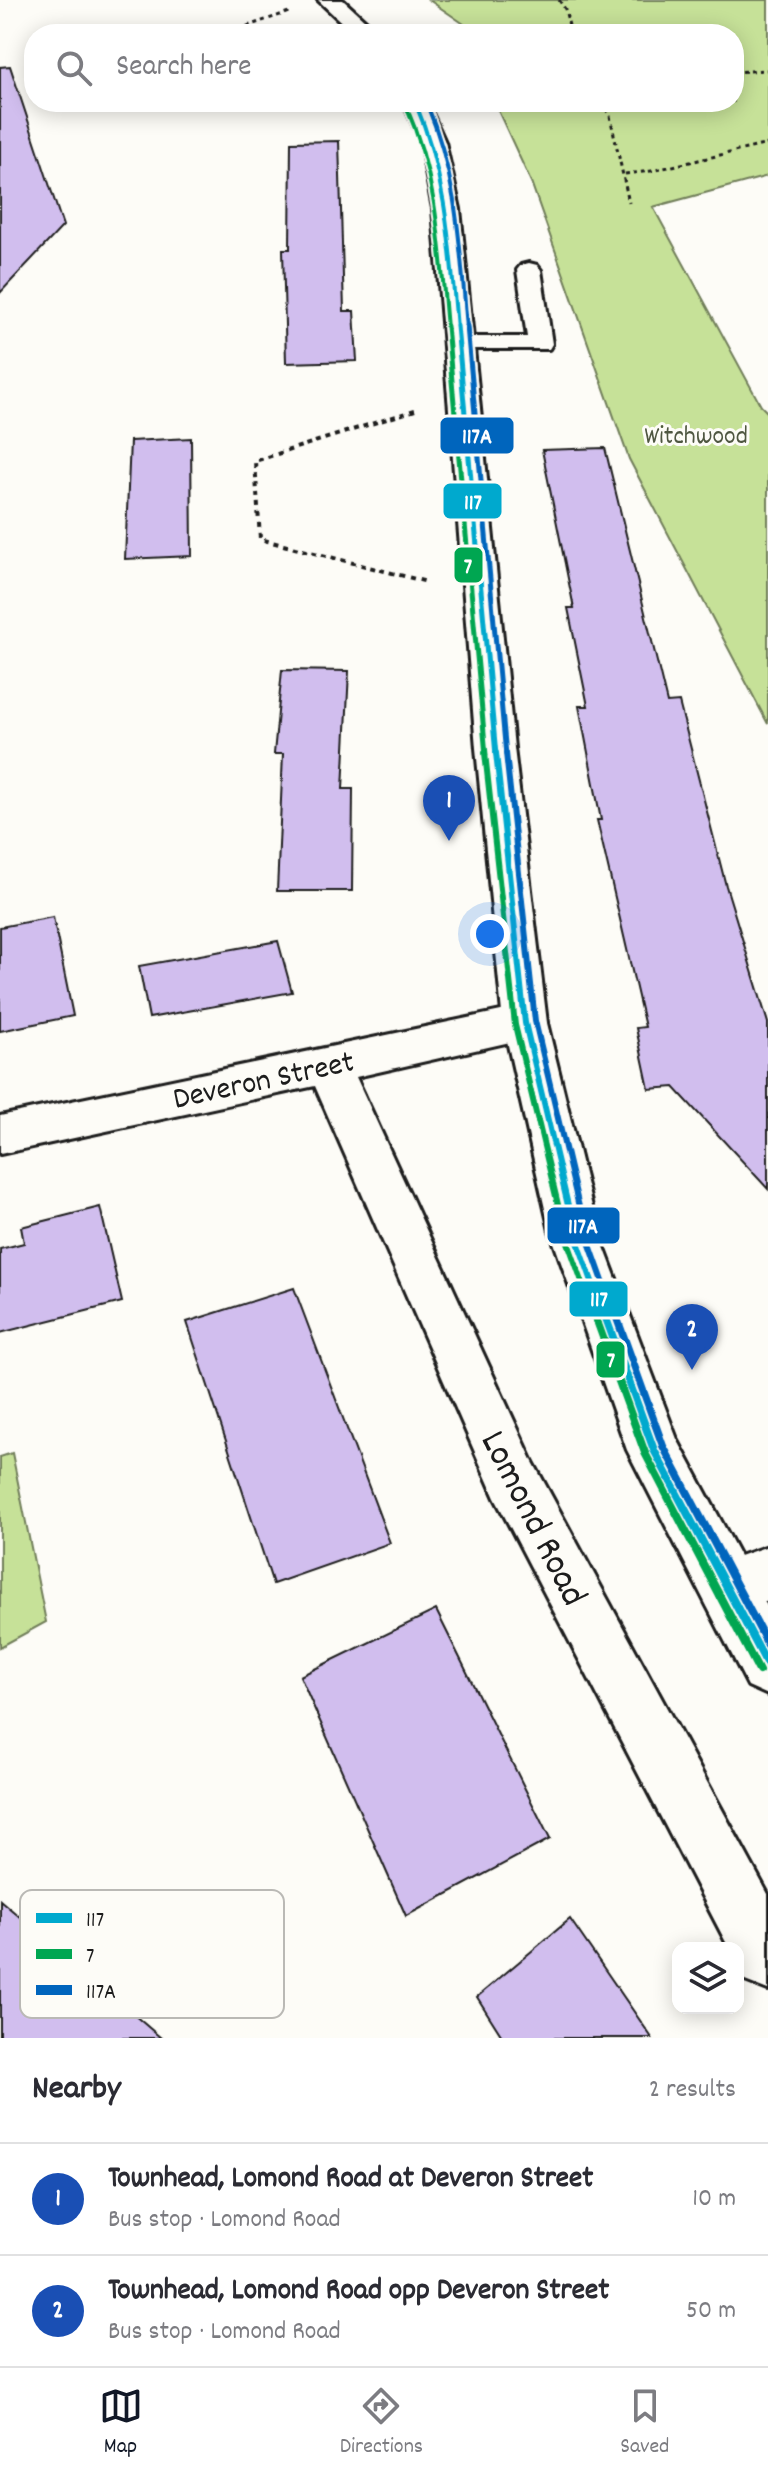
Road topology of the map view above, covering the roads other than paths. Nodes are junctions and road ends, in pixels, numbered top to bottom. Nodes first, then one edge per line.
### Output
1 (329, 0) edge
2 (357, 24) edge
3 (419, 112) edge
4 (529, 270) dead end
5 (456, 344) junction
6 (525, 1023) junction
7 (328, 1064) junction
8 (0, 1135) edge
9 (748, 1580) edge
10 (768, 1666) edge
11 (768, 1958) edge

1 - 2 street
3 - 5 street
4 - 5 lane
5 - 6 street
6 - 7 street, Deveron Street
6 - 9 street
7 - 8 street, Deveron Street
7 - 11 street, Lomond Road
9 - 10 street

